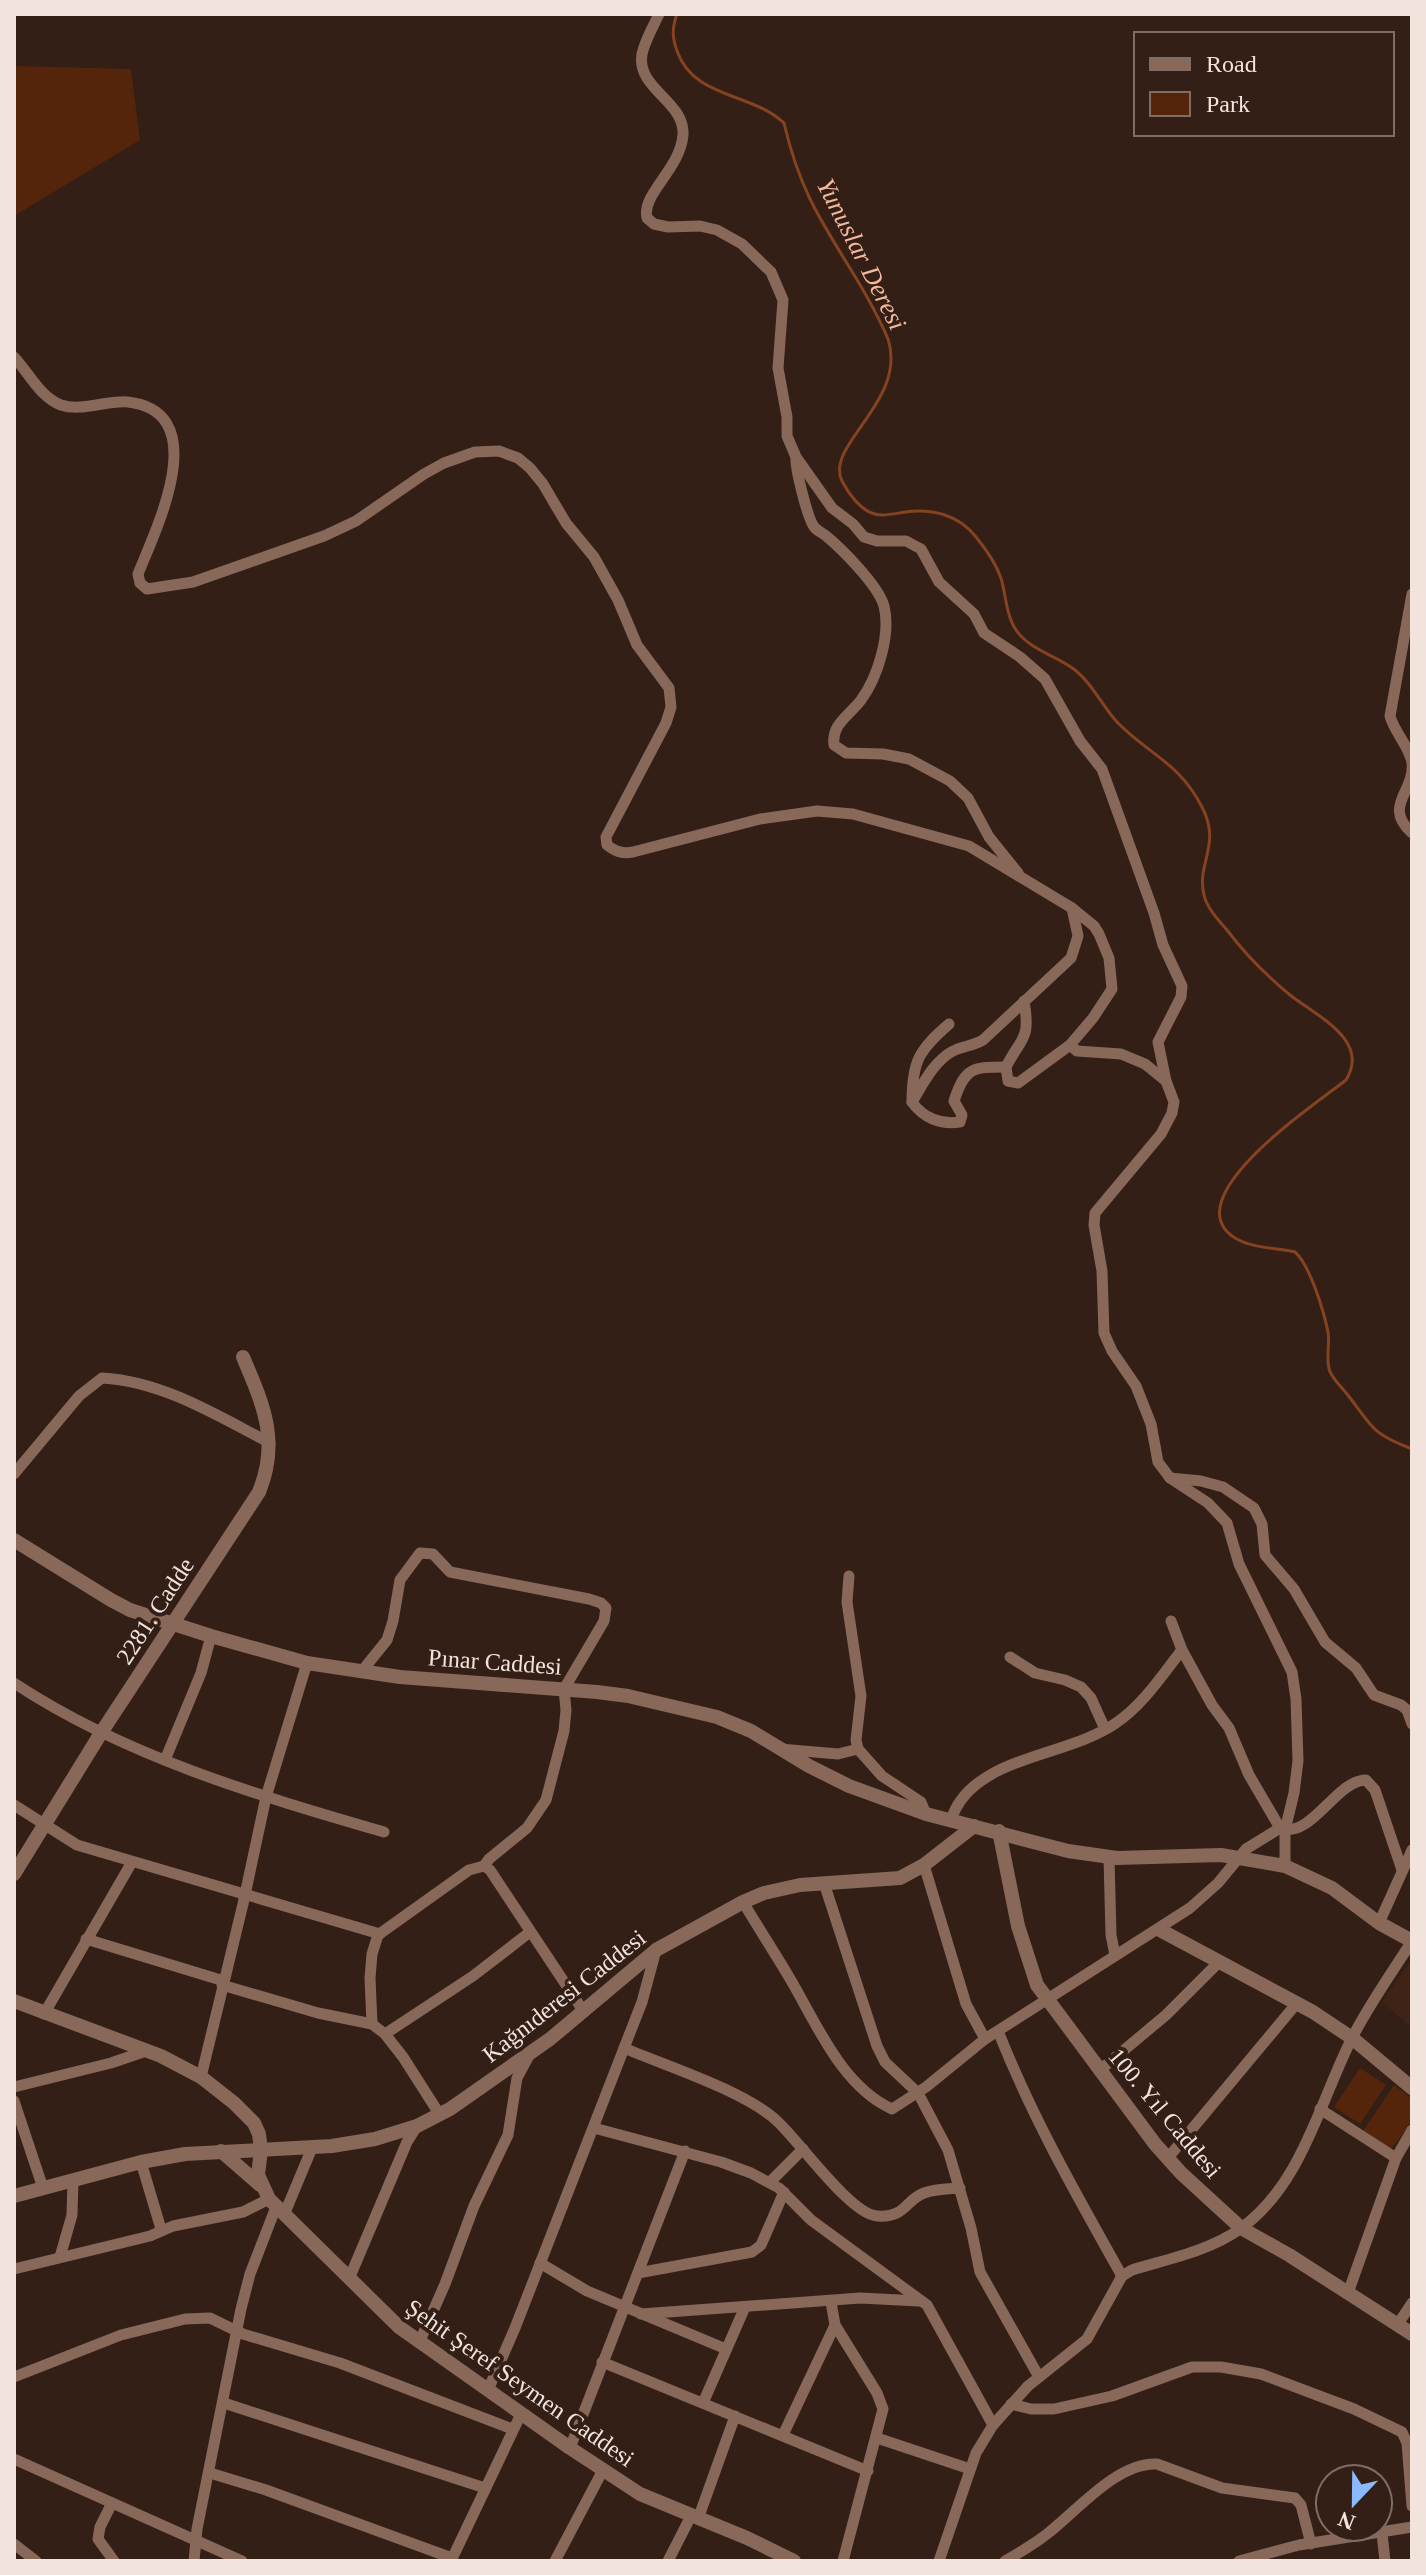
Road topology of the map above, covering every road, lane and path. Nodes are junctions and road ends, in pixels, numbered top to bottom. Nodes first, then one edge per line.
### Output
1 (659, 14) edge
2 (14, 357) edge
3 (796, 457) junction
4 (1412, 594) edge
5 (1412, 833) edge
6 (1019, 877) junction
7 (1072, 908) junction
8 (1024, 1001) junction
9 (949, 1024) dead end
10 (1070, 1045) junction
11 (1158, 1045) junction
12 (1138, 1061) junction
13 (1006, 1067) junction
14 (1166, 1081) junction
15 (912, 1102) junction
16 (243, 1357) dead end
17 (270, 1443) junction
18 (14, 1474) edge
19 (1170, 1478) junction
20 (14, 1540) edge
21 (849, 1576) dead end
22 (1171, 1621) dead end
23 (173, 1624) junction
24 (211, 1636) junction
25 (1182, 1650) junction
26 (1010, 1657) dead end
27 (307, 1663) junction
28 (362, 1671) junction
29 (14, 1683) edge
30 (564, 1689) junction
31 (1412, 1724) edge
32 (1105, 1729) junction
33 (101, 1733) junction
34 (780, 1749) junction
35 (858, 1749) junction
36 (165, 1760) junction
37 (266, 1797) junction
38 (14, 1805) edge
39 (926, 1814) junction
40 (951, 1820) junction
41 (44, 1825) junction
42 (974, 1826) junction
43 (1282, 1829) junction
44 (999, 1831) junction
45 (384, 1832) dead end
46 (1412, 1851) edge
47 (1238, 1856) junction
48 (1109, 1857) junction
49 (132, 1862) junction
50 (924, 1865) junction
51 (484, 1866) junction
52 (1285, 1866) junction
53 (1402, 1870) junction
54 (14, 1874) edge
55 (824, 1883) junction
56 (246, 1893) junction
57 (743, 1902) junction
58 (1379, 1923) junction
59 (1160, 1930) junction
60 (530, 1932) junction
61 (380, 1934) junction
62 (86, 1939) junction
63 (1412, 1941) edge
64 (656, 1950) junction
65 (1115, 1955) junction
66 (1218, 1963) junction
67 (223, 1983) junction
68 (1046, 2000) junction
69 (14, 2001) edge
70 (1297, 2003) junction
71 (584, 2012) junction
72 (44, 2014) junction
73 (372, 2024) junction
74 (998, 2031) junction
75 (385, 2034) junction
76 (1352, 2038) junction
77 (985, 2039) junction
78 (624, 2048) junction
79 (146, 2051) junction
80 (532, 2051) junction
81 (1099, 2071) junction
82 (201, 2077) junction
83 (14, 2087) edge
84 (1412, 2088) edge
85 (918, 2093) junction
86 (14, 2101) edge
87 (1320, 2109) junction
88 (440, 2115) junction
89 (417, 2126) junction
90 (594, 2128) junction
91 (1412, 2130) edge
92 (312, 2148) junction
93 (803, 2149) junction
94 (261, 2150) junction
95 (221, 2151) junction
96 (685, 2151) junction
97 (1396, 2158) junction
98 (1167, 2159) junction
99 (141, 2162) junction
100 (73, 2180) junction
101 (770, 2182) junction
102 (261, 2185) junction
103 (43, 2188) junction
104 (960, 2188) junction
105 (784, 2192) junction
106 (14, 2196) edge
107 (276, 2207) junction
108 (1241, 2228) junction
109 (161, 2229) junction
110 (60, 2257) junction
111 (540, 2263) junction
112 (14, 2269) edge
113 (638, 2273) junction
114 (1122, 2276) junction
115 (349, 2279) junction
116 (1348, 2293) junction
117 (922, 2301) junction
118 (831, 2302) junction
119 (1412, 2303) edge
120 (625, 2307) junction
121 (745, 2307) junction
122 (641, 2314) junction
123 (1398, 2324) junction
124 (835, 2325) junction
125 (237, 2331) junction
126 (1412, 2334) edge
127 (419, 2343) junction
128 (726, 2349) junction
129 (602, 2362) junction
130 (14, 2377) edge
131 (1039, 2377) junction
132 (488, 2390) junction
133 (224, 2403) junction
134 (703, 2403) junction
135 (1011, 2404) junction
136 (521, 2414) junction
137 (735, 2416) junction
138 (993, 2425) junction
139 (512, 2429) junction
140 (783, 2435) junction
141 (1409, 2436) edge
142 (877, 2438) junction
143 (570, 2448) junction
144 (14, 2459) edge
145 (970, 2469) junction
146 (603, 2470) junction
147 (868, 2471) junction
148 (210, 2473) junction
149 (485, 2488) junction
150 (112, 2503) junction
151 (1412, 2506) edge
152 (694, 2518) junction
153 (195, 2542) junction
154 (1317, 2543) edge
155 (14, 2544) edge
156 (1311, 2544) junction
157 (452, 2560) edge
158 (36, 2561) edge
159 (114, 2561) edge
160 (194, 2561) edge
161 (242, 2561) edge
162 (555, 2561) edge
163 (668, 2561) edge
164 (794, 2561) edge
165 (843, 2561) edge
166 (939, 2561) edge
167 (1005, 2561) edge
168 (1239, 2561) edge

1 - 3 street
2 - 6 street
3 - 6 street
3 - 11 street
4 - 5 street
6 - 7 street
7 - 8 street
7 - 10 street
8 - 13 street
8 - 15 street
9 - 15 street
10 - 12 street
10 - 13 street
11 - 12 street
11 - 14 street
12 - 14 street
13 - 15 street
14 - 19 street
16 - 17 street, 2281. Cadde
17 - 18 street
17 - 23 street, 2281. Cadde
19 - 31 street
19 - 43 street
20 - 23 street, Pınar Caddesi
21 - 35 street
22 - 25 street
23 - 24 street, Pınar Caddesi
23 - 33 street, 2281. Cadde
24 - 27 street, Pınar Caddesi
24 - 36 street
25 - 32 street
25 - 43 street
26 - 32 street
27 - 28 street, Pınar Caddesi
27 - 37 street
28 - 30 street, Pınar Caddesi
28 - 30 street
29 - 33 street
30 - 34 street, Pınar Caddesi
30 - 51 street
32 - 40 street
33 - 36 street
33 - 41 street, 2281. Cadde
34 - 35 street
34 - 39 street, Pınar Caddesi
35 - 39 street
36 - 37 street
37 - 45 street
37 - 56 street
38 - 41 street
39 - 40 street, Pınar Caddesi
40 - 42 street, Pınar Caddesi
41 - 49 street
41 - 54 street, 2281. Cadde
42 - 44 street, Pınar Caddesi
42 - 50 street, Kağnıderesi Caddesi
43 - 47 street
43 - 52 street
43 - 53 street
44 - 48 street, Pınar Caddesi
44 - 68 street, 100. Yıl Caddesi
46 - 53 street
47 - 48 street, Pınar Caddesi
47 - 52 street, Pınar Caddesi
47 - 59 street
48 - 65 street
49 - 56 street
49 - 62 street
50 - 55 street, Kağnıderesi Caddesi
50 - 77 street
51 - 60 street
51 - 61 street
52 - 58 street, Pınar Caddesi
53 - 58 street
55 - 57 street, Kağnıderesi Caddesi
55 - 85 street
56 - 61 street
56 - 67 street
57 - 64 street, Kağnıderesi Caddesi
57 - 85 street
58 - 63 street, Pınar Caddesi
59 - 65 street
59 - 66 street
60 - 71 street
60 - 75 street
61 - 73 street
62 - 67 street
62 - 72 street
63 - 76 street
64 - 71 street, Kağnıderesi Caddesi
64 - 78 street
65 - 68 street
66 - 70 street
66 - 81 street
67 - 73 street
67 - 82 street
68 - 74 street
68 - 81 street, 100. Yıl Caddesi
69 - 72 street, Şehit Şeref Seymen Caddesi
70 - 76 street
70 - 98 street
71 - 80 street, Kağnıderesi Caddesi
72 - 79 street, Şehit Şeref Seymen Caddesi
73 - 75 street
74 - 77 street
74 - 114 street
75 - 88 street
76 - 84 street
76 - 87 street
77 - 85 street
78 - 90 street
78 - 93 street
79 - 82 street, Şehit Şeref Seymen Caddesi
79 - 83 street
80 - 88 street, Kağnıderesi Caddesi
80 - 127 street
81 - 98 street, 100. Yıl Caddesi
82 - 94 street, Şehit Şeref Seymen Caddesi
85 - 104 street
86 - 103 street
87 - 97 street
87 - 108 street
88 - 89 street, Kağnıderesi Caddesi
89 - 92 street, Kağnıderesi Caddesi
89 - 115 street
90 - 96 street
90 - 111 street
91 - 97 street
92 - 94 street, Kağnıderesi Caddesi
92 - 107 street
93 - 101 street
93 - 104 street
94 - 95 street, Kağnıderesi Caddesi
94 - 102 street, Şehit Şeref Seymen Caddesi
95 - 99 street, Kağnıderesi Caddesi
95 - 102 street
96 - 101 street
96 - 113 street
97 - 116 street
98 - 108 street, 100. Yıl Caddesi
99 - 100 street, Kağnıderesi Caddesi
99 - 109 street
100 - 103 street, Kağnıderesi Caddesi
100 - 110 street
101 - 105 street
102 - 107 street, Şehit Şeref Seymen Caddesi
103 - 106 street, Kağnıderesi Caddesi
104 - 131 street
105 - 113 street
105 - 117 street
107 - 109 street
107 - 115 street, Şehit Şeref Seymen Caddesi
107 - 125 street
108 - 114 street
108 - 116 street, 100. Yıl Caddesi
109 - 110 street
110 - 112 street
111 - 120 street
111 - 132 street
113 - 120 street
114 - 131 street
115 - 127 street, Şehit Şeref Seymen Caddesi
116 - 123 street, 100. Yıl Caddesi
117 - 118 street
117 - 138 street
118 - 121 street
118 - 124 street
119 - 123 street
120 - 122 street
120 - 129 street
121 - 122 street
121 - 128 street
122 - 128 street
123 - 126 street, 100. Yıl Caddesi
124 - 140 street
124 - 142 street
125 - 130 street
125 - 133 street
125 - 139 street
127 - 132 street, Şehit Şeref Seymen Caddesi
128 - 134 street
129 - 134 street
129 - 143 street
131 - 135 street
132 - 136 street, Şehit Şeref Seymen Caddesi
133 - 148 street
133 - 149 street
134 - 137 street
135 - 138 street
135 - 141 street
136 - 139 street
136 - 143 street, Şehit Şeref Seymen Caddesi
137 - 140 street
137 - 152 street
138 - 145 street
139 - 149 street
140 - 147 street
141 - 151 street
142 - 145 street
142 - 147 street
143 - 146 street, Şehit Şeref Seymen Caddesi
144 - 150 street
145 - 166 street
146 - 152 street, Şehit Şeref Seymen Caddesi
146 - 162 street
147 - 165 street
148 - 153 street
148 - 157 street
149 - 157 street
150 - 153 street
150 - 159 street
152 - 163 street
152 - 164 street, Şehit Şeref Seymen Caddesi
153 - 160 street
153 - 161 street
154 - 156 street
155 - 158 street
156 - 167 street
156 - 168 street

